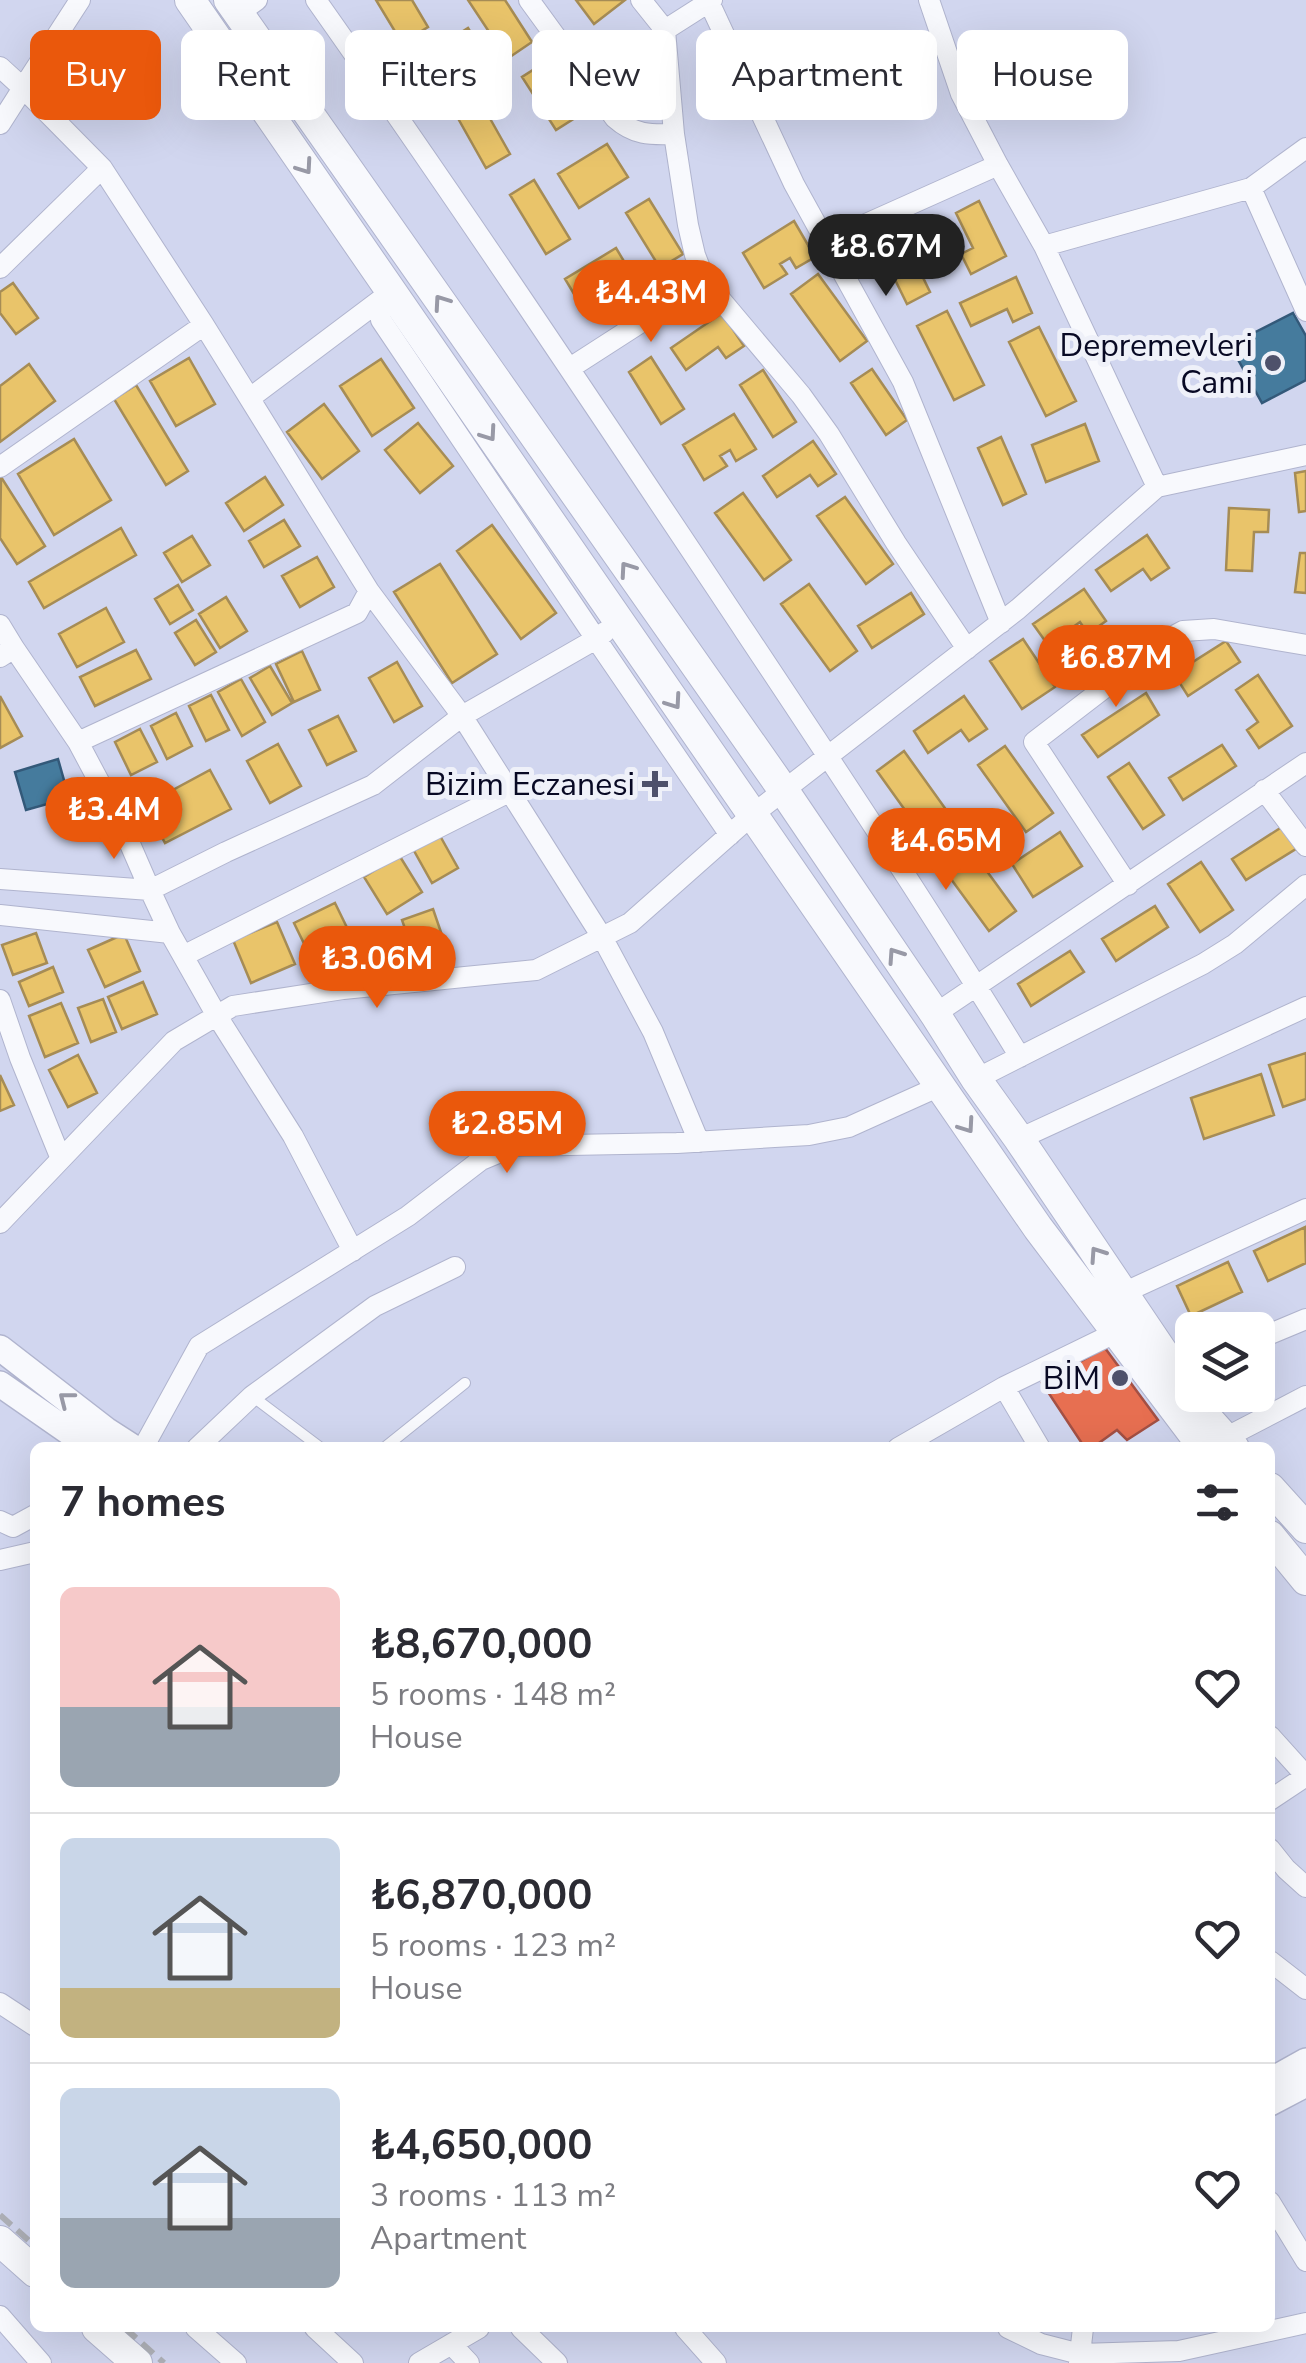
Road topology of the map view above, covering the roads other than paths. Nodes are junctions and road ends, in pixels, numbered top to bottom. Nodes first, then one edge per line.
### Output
1 (80, 0) edge
2 (190, 0) edge
3 (316, 0) edge
4 (529, 0) edge
5 (642, 0) edge
6 (929, 0) edge
7 (710, 1) edge
8 (242, 4) edge
9 (665, 30) joint
10 (0, 67) edge
11 (23, 88) junction
12 (673, 120) edge
13 (0, 124) edge
14 (674, 134) junction
15 (1306, 148) edge
16 (998, 165) junction
17 (102, 168) junction
18 (1251, 188) junction
19 (826, 242) junction
20 (1044, 246) junction
21 (0, 268) edge
22 (705, 281) junction
23 (1306, 310) edge
24 (204, 325) junction
25 (570, 368) junction
26 (250, 398) junction
27 (1306, 455) edge
28 (0, 467) edge
29 (1158, 488) junction
30 (369, 591) junction
31 (1001, 622) junction
32 (0, 625) edge
33 (607, 630) junction
34 (1306, 645) edge
35 (966, 649) junction
36 (7, 652) edge
37 (462, 716) junction
38 (78, 742) junction
39 (828, 757) junction
40 (1306, 763) edge
41 (1264, 790) junction
42 (784, 791) junction
43 (509, 792) junction
44 (741, 825) junction
45 (1306, 846) edge
46 (0, 879) edge
47 (1306, 884) edge
48 (1128, 886) junction
49 (150, 890) junction
50 (0, 915) edge
51 (170, 933) junction
52 (602, 937) junction
53 (183, 956) junction
54 (977, 986) junction
55 (0, 1000) edge
56 (1306, 1007) edge
57 (935, 1014) junction
58 (217, 1016) junction
59 (1020, 1057) junction
60 (976, 1079) junction
61 (940, 1086) junction
62 (1019, 1139) junction
63 (699, 1142) junction
64 (61, 1159) junction
65 (1306, 1209) edge
66 (0, 1223) edge
67 (353, 1251) junction
68 (455, 1267) dead end
69 (1123, 1293) junction
70 (1306, 1319) edge
71 (1117, 1332) junction
72 (1275, 1332) edge
73 (0, 1348) edge
74 (1175, 1358) edge
75 (465, 1383) dead end
76 (0, 1384) edge
77 (1004, 1387) junction
78 (252, 1396) junction
79 (1306, 1396) edge
80 (1204, 1412) edge
81 (83, 1442) edge
82 (125, 1442) edge
83 (145, 1442) edge
84 (202, 1442) edge
85 (314, 1442) edge
86 (391, 1442) edge
87 (908, 1442) edge
88 (1036, 1442) edge
89 (1219, 1442) edge
90 (1220, 1442) edge
91 (1225, 1442) edge
92 (1275, 1494) edge
93 (30, 1518) edge
94 (0, 1521) edge
95 (1306, 1528) edge
96 (1275, 1542) edge
97 (30, 1553) edge
98 (0, 1560) edge
99 (1306, 1580) edge
100 (1275, 1742) edge
101 (1306, 1776) edge
102 (1275, 1797) edge
103 (1275, 1856) edge
104 (1306, 1887) edge
105 (1275, 1965) edge
106 (1306, 1989) edge
107 (0, 2003) edge
108 (30, 2023) edge
109 (1306, 2061) edge
110 (1275, 2078) edge
111 (1306, 2084) edge
112 (1275, 2101) edge
113 (1275, 2210) edge
114 (0, 2241) edge
115 (1306, 2261) edge
116 (30, 2268) edge
117 (0, 2316) edge
118 (1306, 2323) edge
119 (1275, 2330) edge
120 (102, 2332) edge
121 (201, 2332) edge
122 (319, 2332) edge
123 (472, 2332) edge
124 (525, 2332) edge
125 (689, 2332) edge
126 (1016, 2332) edge
127 (1082, 2332) edge
128 (1265, 2332) edge
129 (450, 2344) junction
130 (1079, 2359) edge
131 (41, 2363) edge
132 (137, 2363) edge
133 (236, 2363) edge
134 (353, 2363) edge
135 (419, 2363) edge
136 (469, 2363) edge
137 (557, 2363) edge
138 (716, 2363) edge

1 - 11 street
2 -> 33 main road
3 - 25 street
4 - 14 street
5 - 9 street
6 - 16 street
7 - 9 street
7 - 19 street
42 -> 8 main road
10 - 11 street
11 - 13 street
11 - 17 street
12 - 14 street
14 - 22 street
15 - 18 street
16 - 19 street
16 - 20 street
17 - 21 street
17 - 24 street
18 - 20 street
18 - 23 street
19 - 31 street
20 - 29 street
22 - 25 street
22 - 35 street
24 - 26 street
24 - 28 street
25 - 39 street
26 - 30 street
26 - 33 street
27 - 29 street
29 - 31 street
30 - 37 street
30 - 38 street
31 - 35 street
32 - 36 street
33 - 37 street
33 - 44 main road
34 - 48 street
35 - 39 street
36 - 38 street
37 - 43 street
37 - 49 street
38 - 49 street
39 - 42 street
39 - 54 street
40 - 41 street
41 - 45 street
41 - 48 street
42 - 44 street
57 -> 42 main road
43 - 52 street
43 - 53 street
44 - 52 street
44 - 61 main road
46 - 49 street
47 - 59 street
48 - 54 street
49 - 51 street
50 - 51 street
51 - 53 street
52 - 58 street
52 - 63 street
53 - 58 street
54 - 57 street
54 - 59 street
55 - 64 street
56 - 62 street
57 - 60 main road
58 - 64 street
58 - 67 street
59 - 60 street
60 - 62 main road
61 - 63 street
61 -> 71 main road
69 -> 62 main road
63 - 67 street
64 - 66 street
65 - 69 street
67 - 83 street
68 - 78 street
69 - 74 main road
70 - 72 street
71 - 77 street
71 - 89 main road
82 -> 73 street
75 - 86 lane
76 - 81 street
77 - 87 street
77 - 88 street
78 - 84 street
78 - 85 lane
79 - 91 street
80 - 90 main road
92 - 95 main road
93 - 94 street
96 - 99 main road
97 - 98 street
100 - 101 street
101 - 102 street
103 - 104 street
105 - 106 street
107 - 108 street
109 - 110 street
111 - 112 street
113 - 115 street
114 - 116 main road
117 - 131 street
118 - 119 street
120 - 132 main road
121 - 133 street
122 - 134 street
123 - 129 street
124 - 137 street
125 - 138 street
126 - 130 street
127 - 130 street
128 - 130 street
129 - 135 street
129 - 136 street

